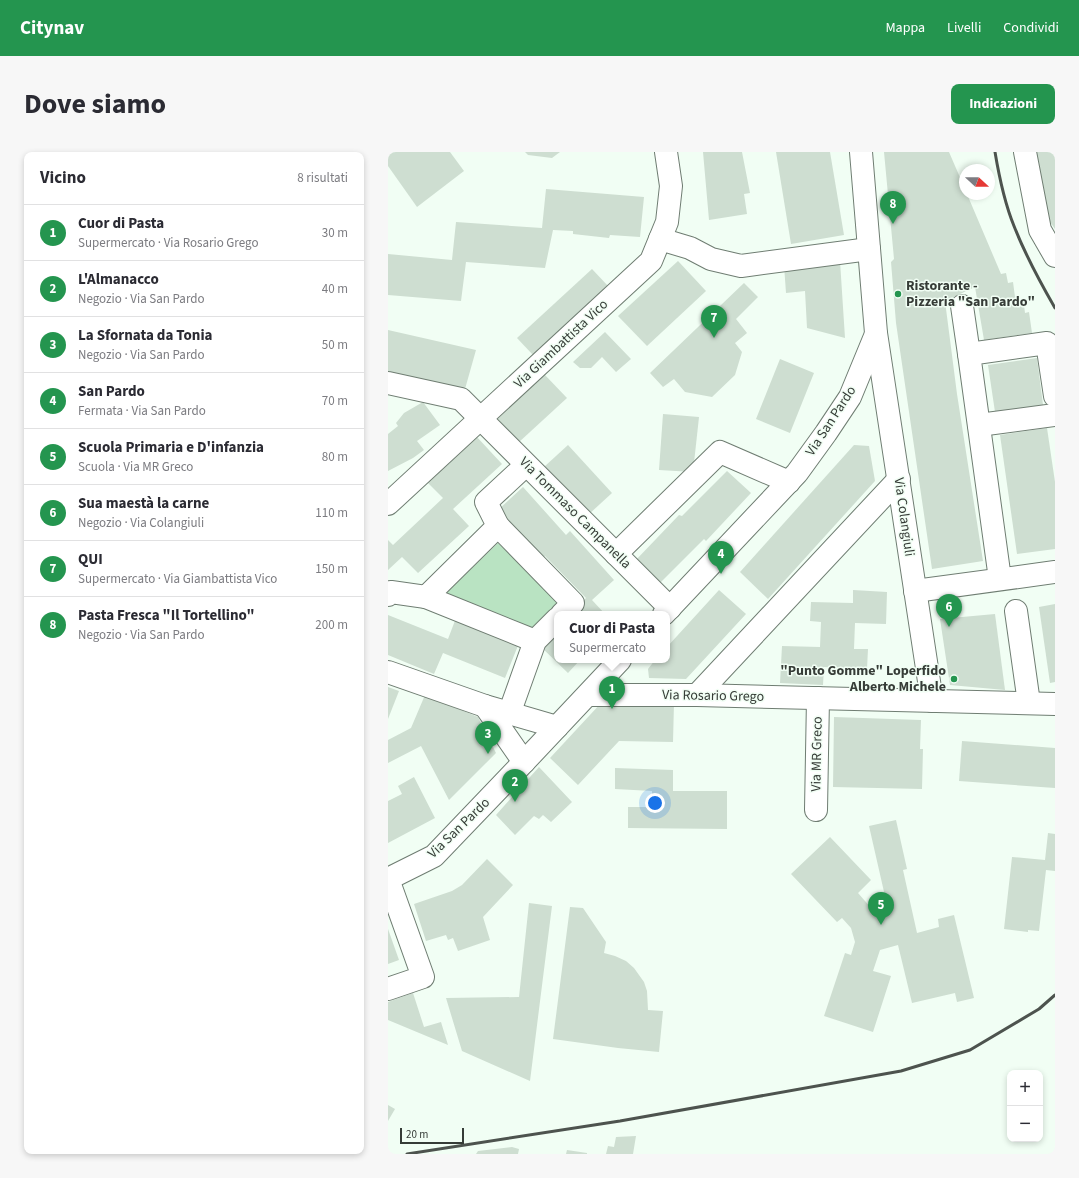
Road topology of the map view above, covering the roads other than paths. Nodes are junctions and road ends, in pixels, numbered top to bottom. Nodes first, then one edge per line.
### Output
1 (666, 152) edge
2 (861, 152) edge
3 (1025, 152) edge
4 (660, 239) junction
5 (869, 249) junction
6 (1055, 256) edge
7 (962, 306) dead end
8 (876, 333) junction
9 (969, 354) junction
10 (388, 383) edge
11 (1055, 396) edge
12 (1055, 415) edge
13 (480, 419) junction
14 (979, 425) junction
15 (526, 465) junction
16 (899, 479) junction
17 (789, 482) junction
18 (388, 504) edge
19 (498, 526) junction
20 (616, 554) junction
21 (1055, 572) edge
22 (1000, 579) junction
23 (915, 591) junction
24 (388, 595) edge
25 (426, 597) junction
26 (565, 611) edge
27 (667, 611) edge
28 (1016, 611) dead end
29 (554, 622) edge
30 (535, 641) junction
31 (617, 663) edge
32 (388, 672) edge
33 (588, 695) junction
34 (697, 695) junction
35 (818, 698) junction
36 (932, 701) junction
37 (1029, 703) junction
38 (1055, 704) edge
39 (485, 706) junction
40 (509, 714) junction
41 (556, 727) junction
42 (524, 762) junction
43 (816, 810) dead end
44 (388, 879) edge
45 (388, 989) edge

1 - 4 street, Via Giambattista Vico
2 - 5 street, Via San Pardo
3 - 6 street
4 - 5 street
4 - 13 street, Via Giambattista Vico
5 - 8 street, Via San Pardo
7 - 9 street
8 - 16 street, Via Colangiuli
8 - 17 street, Via San Pardo
9 - 11 street
9 - 14 street
10 - 13 street, Via Tommaso Campanella
12 - 14 street
13 - 15 street, Via Tommaso Campanella
13 - 18 street, Via Giambattista Vico
14 - 22 street
15 - 19 street
15 - 20 street, Via Tommaso Campanella
16 - 23 street, Via Colangiuli
16 - 34 street
17 - 20 street
17 - 27 street, Via San Pardo
19 - 25 street
19 - 26 street
20 - 27 street, Via Tommaso Campanella
21 - 22 street
22 - 23 street
23 - 36 street, Via Colangiuli
24 - 25 street
25 - 30 street
28 - 37 street
29 - 30 street
30 - 40 street
31 - 33 street, Via San Pardo
32 - 39 street
33 - 34 street, Via Rosario Grego
33 - 41 street, Via San Pardo
34 - 35 street, Via Rosario Grego
35 - 36 street, Via Rosario Grego
35 - 43 street, Via MR Greco
36 - 37 street, Via Rosario Grego
37 - 38 street, Via Rosario Grego
39 - 40 street
39 - 42 street
40 - 41 street
41 - 42 street, Via San Pardo
42 - 44 street, Via San Pardo
44 - 45 street

